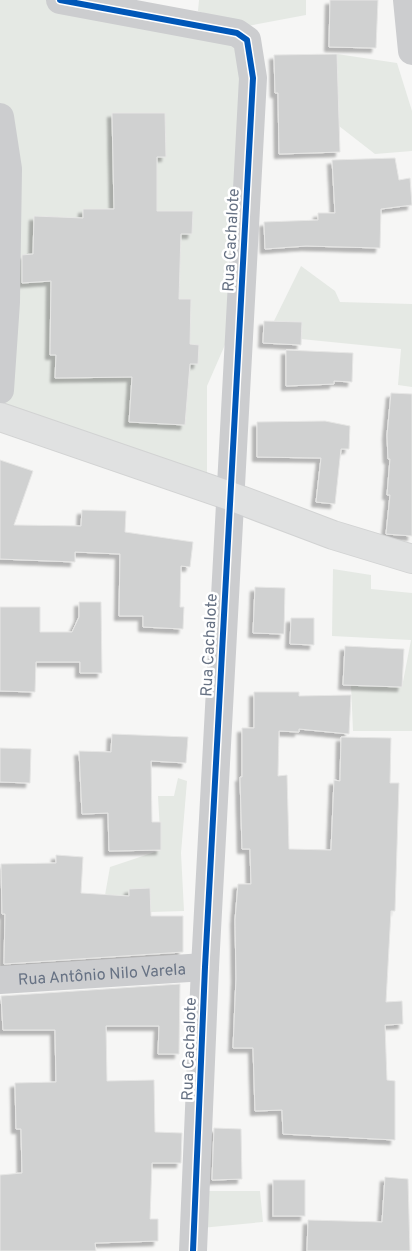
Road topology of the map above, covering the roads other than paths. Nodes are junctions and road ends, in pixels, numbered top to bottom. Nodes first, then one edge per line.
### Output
1 (60, 0) edge
2 (407, 0) edge
3 (412, 51) edge
4 (0, 117) edge
5 (0, 390) edge
6 (0, 417) edge
7 (230, 496) junction
8 (412, 559) edge
9 (205, 967) junction
10 (0, 980) edge
11 (193, 1251) edge

1 - 7 street, Rua Cachalote
2 - 3 street
4 - 5 street
6 - 7 main road
7 - 8 main road
7 - 9 street, Rua Cachalote
9 - 10 street, Rua Antônio Nilo Varela
9 - 11 street, Rua Cachalote

